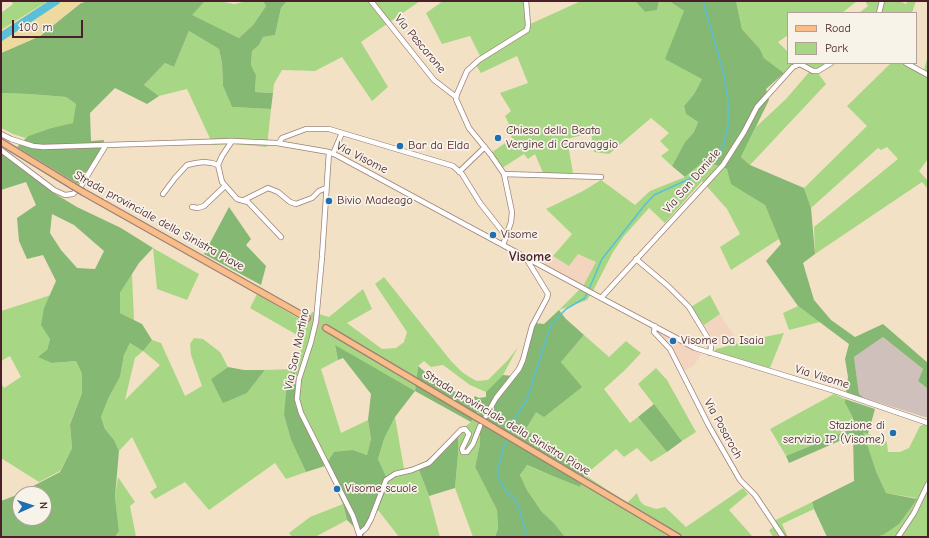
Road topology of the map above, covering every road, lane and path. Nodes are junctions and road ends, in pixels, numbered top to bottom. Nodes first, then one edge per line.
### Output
1 (371, 1) edge
2 (526, 1) edge
3 (882, 1) edge
4 (879, 12) edge
5 (800, 64) edge
6 (800, 64) edge
7 (829, 64) edge
8 (908, 64) edge
9 (928, 75) edge
10 (456, 97) junction
11 (342, 133) junction
12 (1, 134) edge
13 (232, 141) junction
14 (1, 142) edge
15 (279, 143) junction
16 (106, 145) junction
17 (484, 146) junction
18 (1, 150) edge
19 (331, 153) junction
20 (218, 165) junction
21 (459, 172) junction
22 (504, 174) junction
23 (601, 177) dead end
24 (225, 186) junction
25 (326, 188) junction
26 (163, 194) dead end
27 (244, 200) junction
28 (192, 207) dead end
29 (506, 236) junction
30 (281, 238) dead end
31 (503, 245) junction
32 (525, 257) junction
33 (636, 259) junction
34 (601, 298) junction
35 (307, 318) tunnel mouth
36 (655, 326) junction
37 (326, 328) tunnel mouth
38 (710, 353) junction
39 (486, 416) dead end
40 (928, 423) edge
41 (480, 426) dead end
42 (928, 484) edge
43 (359, 536) edge
44 (898, 536) edge
45 (678, 537) edge
46 (783, 537) edge

1 - 10 street, Via Pescarone
2 - 10 street, Via Pescarone
3 - 4 street
5 - 7 street, Via San Daniele
6 - 33 street, Via San Daniele
8 - 9 street
10 - 17 street
11 - 15 street
11 - 19 street, Via San Martino
11 - 21 street
12 - 16 street, Via Visome
13 - 15 street, Via Visome
13 - 16 street, Via Visome
13 - 20 street
14 - 35 main road, Strada provinciale della Sinistra Piave, bridge
15 - 19 street, Via Visome
16 - 18 street
17 - 21 street
17 - 22 street
19 - 25 street, Via San Martino
19 - 31 street, Via Visome
20 - 24 street
20 - 26 street
21 - 29 street
22 - 23 street
22 - 29 street
24 - 27 street
24 - 28 street
25 - 27 street
25 - 43 street, Via San Martino
27 - 30 street
29 - 31 street
31 - 32 street, Via Visome
32 - 34 street, Via Visome
32 - 39 street
33 - 34 street, Via San Daniele
33 - 38 street
34 - 36 street, Via Visome
36 - 38 street, Via Visome
36 - 46 street, Via Posaroch
37 - 45 main road, Strada provinciale della Sinistra Piave
38 - 40 street, Via Visome
41 - 43 street
42 - 44 street

